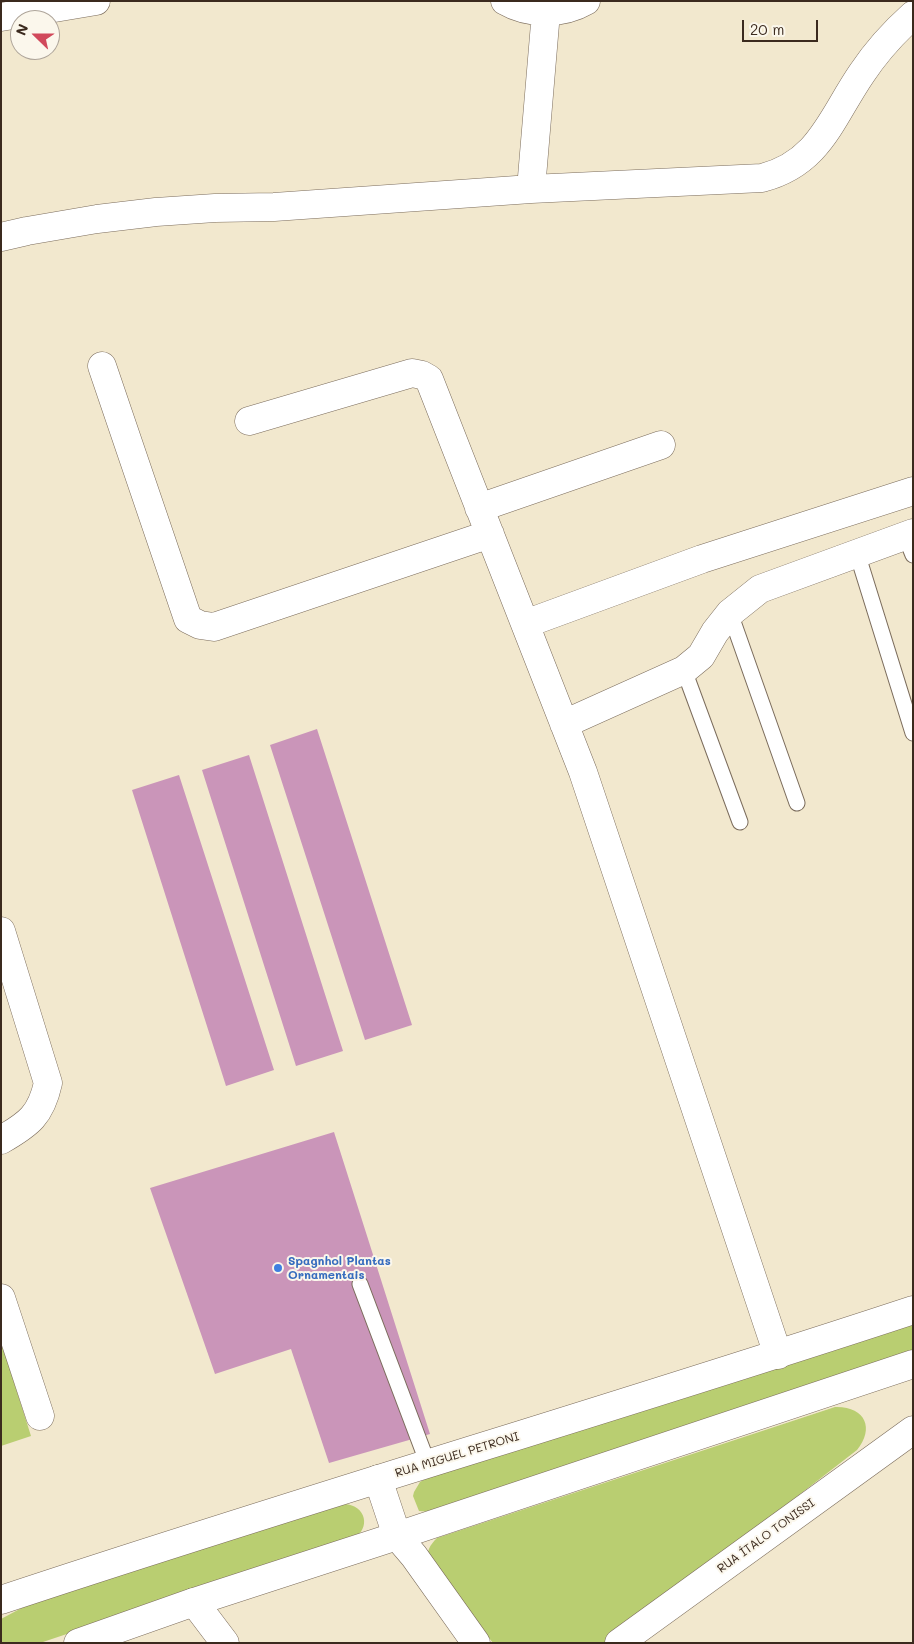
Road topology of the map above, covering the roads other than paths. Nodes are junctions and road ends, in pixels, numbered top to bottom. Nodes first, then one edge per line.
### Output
1 (96, 1) edge
2 (505, 1) edge
3 (586, 1) edge
4 (546, 12) junction
5 (913, 15) edge
6 (1, 17) edge
7 (531, 189) junction
8 (1, 237) edge
9 (102, 366) dead end
10 (249, 421) dead end
11 (661, 445) dead end
12 (913, 491) edge
13 (479, 508) junction
14 (490, 534) junction
15 (910, 541) edge
16 (857, 553) junction
17 (730, 612) junction
18 (525, 624) junction
19 (684, 670) junction
20 (564, 724) junction
21 (913, 733) edge
22 (797, 803) dead end
23 (740, 822) dead end
24 (1, 931) edge
25 (13, 1133) edge
26 (360, 1284) dead end
27 (1, 1298) edge
28 (913, 1310) edge
29 (778, 1355) junction
30 (912, 1365) edge
31 (40, 1416) dead end
32 (913, 1430) edge
33 (428, 1464) junction
34 (378, 1479) junction
35 (397, 1536) junction
36 (1, 1600) edge
37 (194, 1602) junction
38 (78, 1643) edge
39 (225, 1643) edge
40 (476, 1643) edge
41 (619, 1643) edge

1 - 6 street
2 - 4 street
3 - 4 street
4 - 7 street
5 - 7 street
7 - 8 street
9 - 14 street
10 - 13 street
11 - 13 street
12 - 18 street
13 - 14 street
14 - 18 street
15 - 16 street
16 - 17 street
16 - 21 lane
17 - 19 street
17 - 22 lane
18 - 20 street
19 - 20 street
19 - 23 lane
20 - 29 street
24 - 25 street
26 - 33 lane
27 - 31 street
28 - 29 street, RUA MIGUEL PETRONI
29 - 33 street, RUA MIGUEL PETRONI
30 - 35 street
32 - 41 street, RUA ÍTALO TONISSI
33 - 34 street, RUA MIGUEL PETRONI
34 - 35 street
34 - 36 street, RUA MIGUEL PETRONI
35 - 37 street
35 - 40 street
37 - 38 street
37 - 39 street

